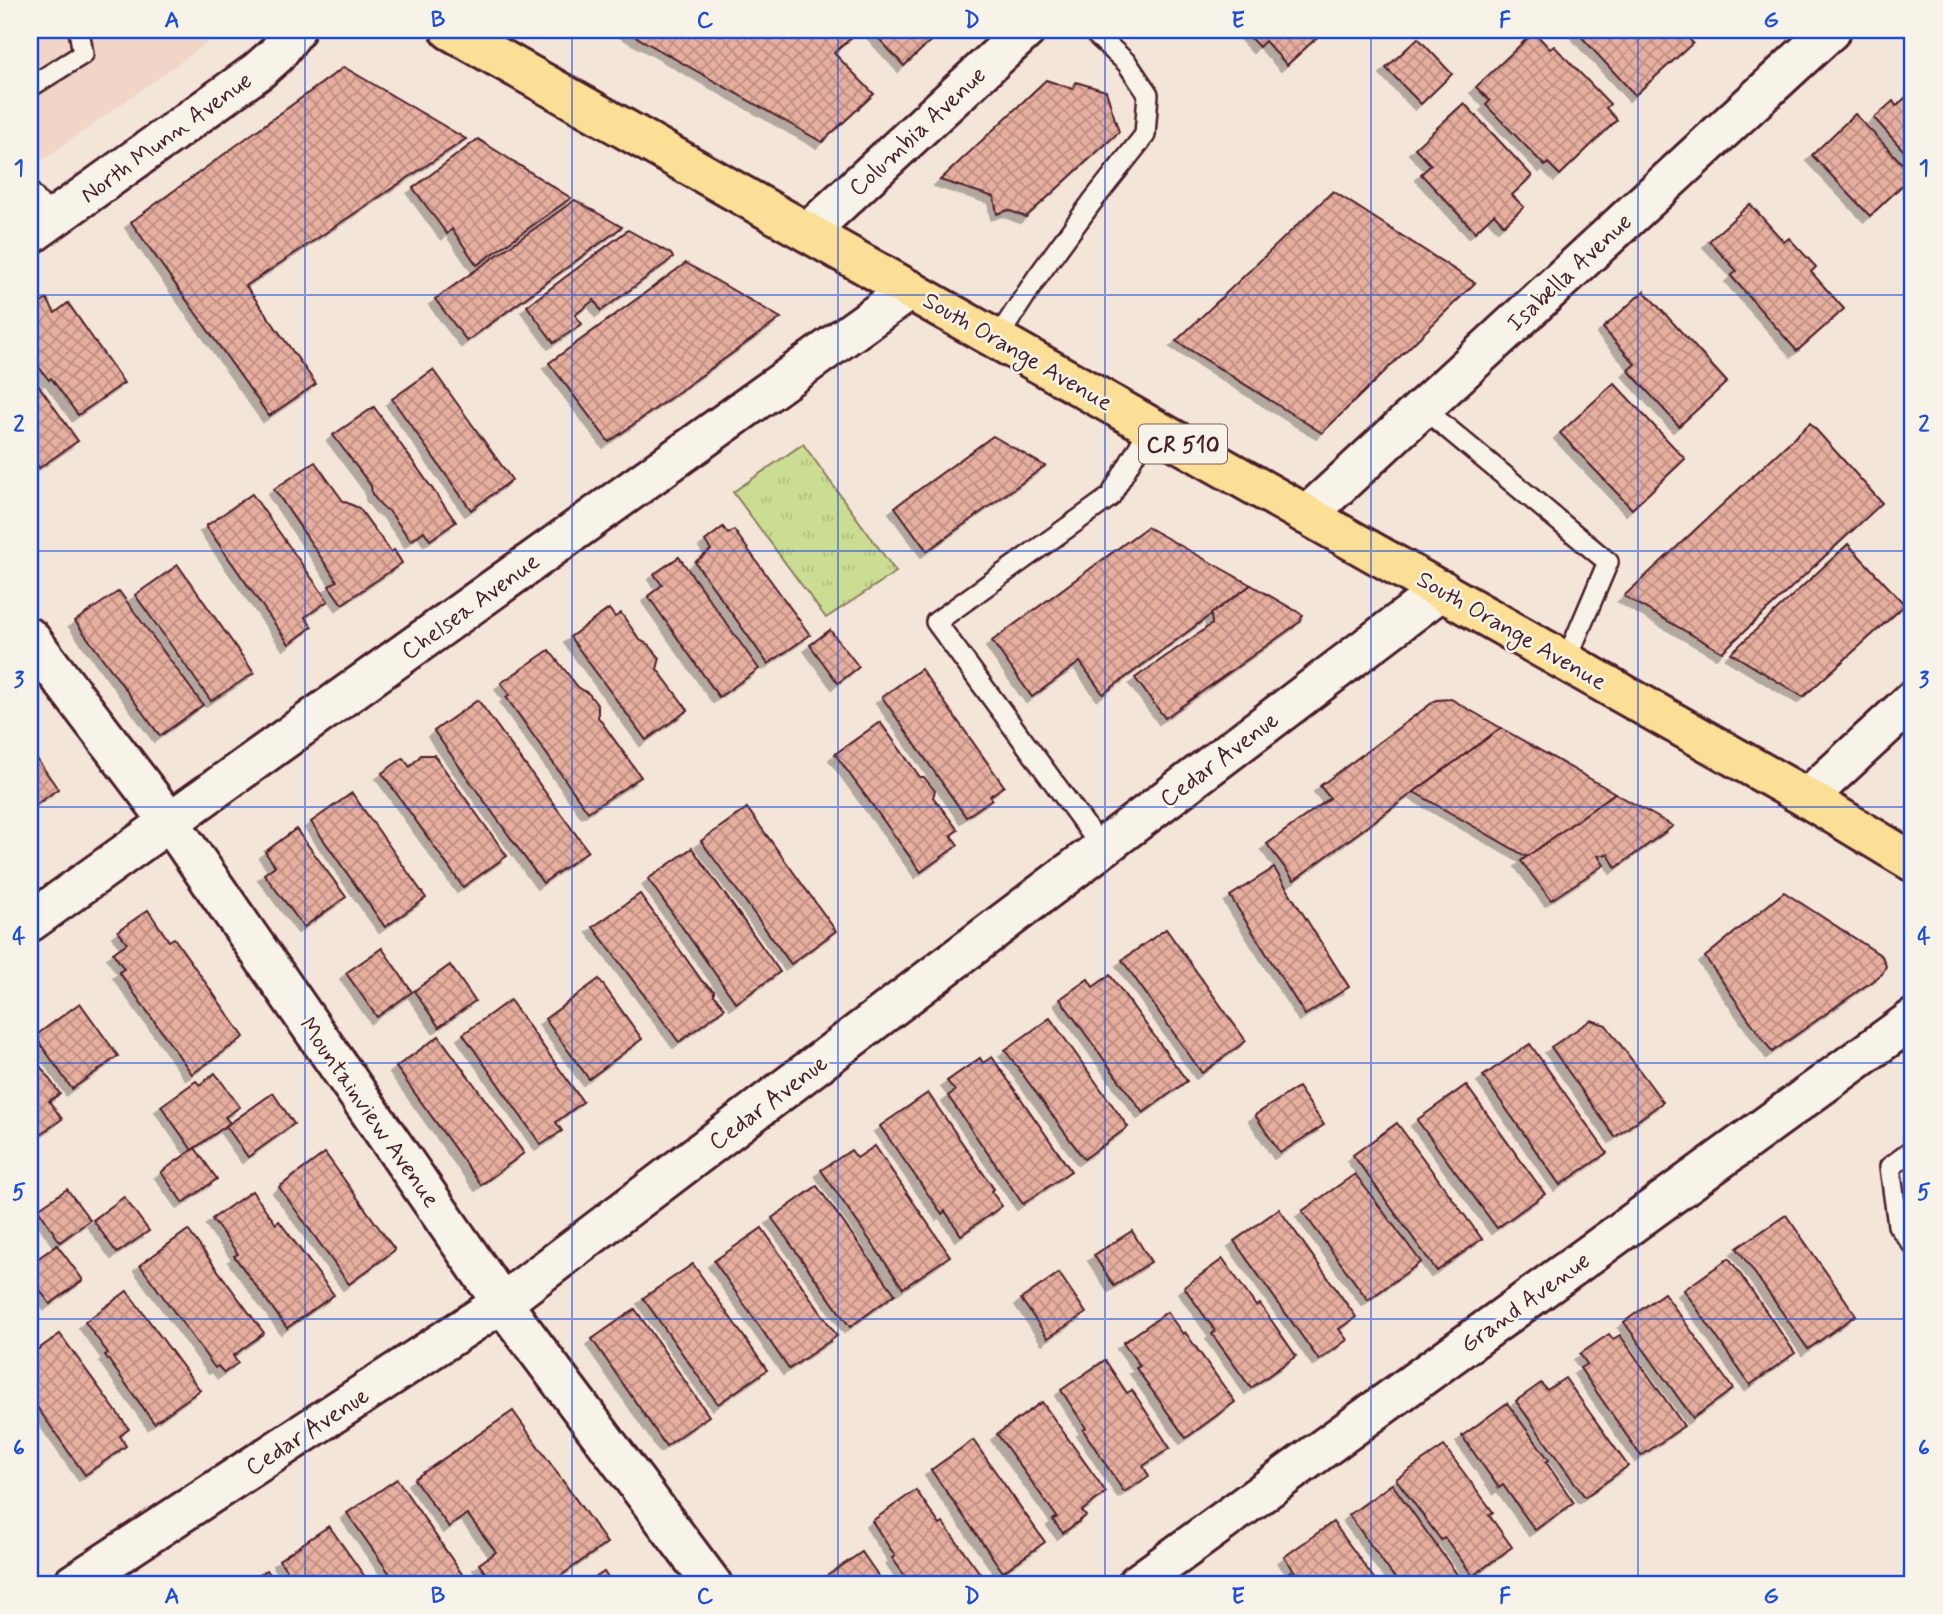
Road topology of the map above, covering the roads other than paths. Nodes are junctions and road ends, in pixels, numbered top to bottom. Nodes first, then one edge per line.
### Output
1 (79, 30) edge
2 (295, 30) edge
3 (450, 30) edge
4 (1026, 30) edge
5 (1091, 30) edge
6 (1831, 30) edge
7 (30, 87) edge
8 (37, 216) edge
9 (808, 232) junction
10 (910, 290) junction
11 (997, 339) junction
12 (1423, 408) junction
13 (1151, 426) junction
14 (1307, 515) junction
15 (1441, 590) junction
16 (30, 638) edge
17 (1566, 661) junction
18 (1913, 700) edge
19 (1807, 798) junction
20 (169, 821) junction
21 (1102, 848) junction
22 (1913, 862) edge
23 (30, 922) edge
24 (1913, 1019) edge
25 (1913, 1150) edge
26 (1913, 1245) edge
27 (502, 1303) junction
28 (73, 1584) edge
29 (712, 1584) edge
30 (1137, 1584) edge

1 - 7 lane
2 - 8 street, North Munn Avenue
3 - 9 main road, South Orange Avenue / CR 510
4 - 9 street, Columbia Avenue
5 - 11 lane
6 - 12 street, Isabella Avenue
9 - 10 main road, South Orange Avenue / CR 510
10 - 11 main road, South Orange Avenue / CR 510
10 - 20 street, Chelsea Avenue
11 - 13 main road, South Orange Avenue / CR 510
12 - 14 street, Isabella Avenue
12 - 17 lane
13 - 14 main road, South Orange Avenue / CR 510
13 - 21 lane
14 - 15 main road, South Orange Avenue / CR 510
15 - 17 main road, South Orange Avenue / CR 510
15 - 21 street, Cedar Avenue
16 - 20 street, Mountainview Avenue
17 - 19 main road, South Orange Avenue / CR 510
18 - 19 street
19 - 22 main road, South Orange Avenue / CR 510
20 - 23 street, Chelsea Avenue
20 - 27 street, Mountainview Avenue
21 - 27 street, Cedar Avenue
24 - 30 street, Grand Avenue
25 - 26 lane
27 - 28 street, Cedar Avenue
27 - 29 street, Mountainview Avenue

